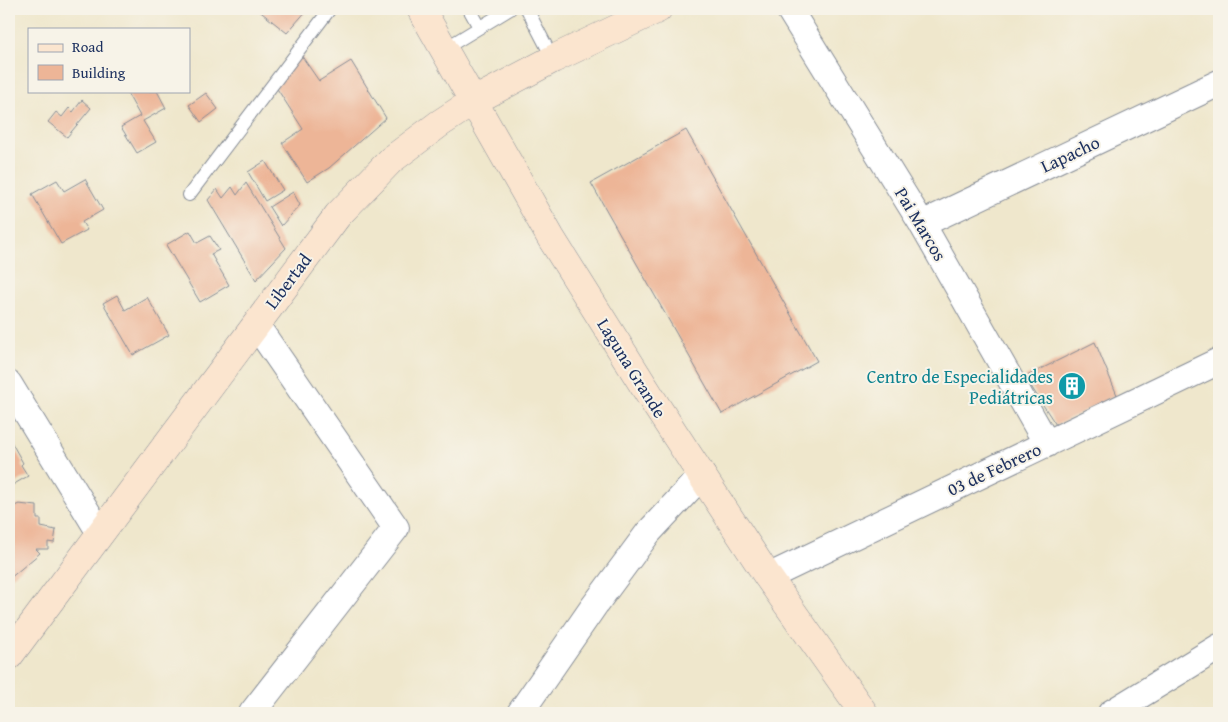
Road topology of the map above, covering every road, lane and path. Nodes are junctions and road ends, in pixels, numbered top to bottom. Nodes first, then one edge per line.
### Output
1 (330, 9) edge
2 (421, 9) edge
3 (469, 9) edge
4 (510, 9) edge
5 (526, 9) edge
6 (658, 9) edge
7 (789, 9) edge
8 (480, 27) junction
9 (444, 49) junction
10 (553, 58) junction
11 (1219, 83) edge
12 (474, 101) junction
13 (189, 195) dead end
14 (922, 224) junction
15 (256, 324) junction
16 (1219, 361) edge
17 (9, 384) edge
18 (1046, 444) junction
19 (702, 475) junction
20 (100, 533) junction
21 (768, 576) junction
22 (1219, 647) edge
23 (9, 656) edge
24 (252, 713) edge
25 (520, 713) edge
26 (864, 713) edge
27 (1112, 713) edge

1 - 13 lane
2 - 9 main road, Laguna Grande
3 - 8 lane
4 - 8 lane
5 - 10 lane
6 - 10 main road, Libertad
7 - 14 street, Pai Marcos
8 - 9 lane
9 - 12 main road, Laguna Grande
10 - 12 main road, Libertad
11 - 14 street, Lapacho
12 - 15 main road, Libertad
12 - 19 main road, Laguna Grande
14 - 18 street, Pai Marcos
15 - 20 main road, Libertad
15 - 24 street
16 - 18 street, 03 de Febrero
17 - 20 street
18 - 21 street, 03 de Febrero
19 - 21 main road, Laguna Grande
19 - 25 street
20 - 23 main road, Libertad
21 - 26 main road, Laguna Grande
22 - 27 street

